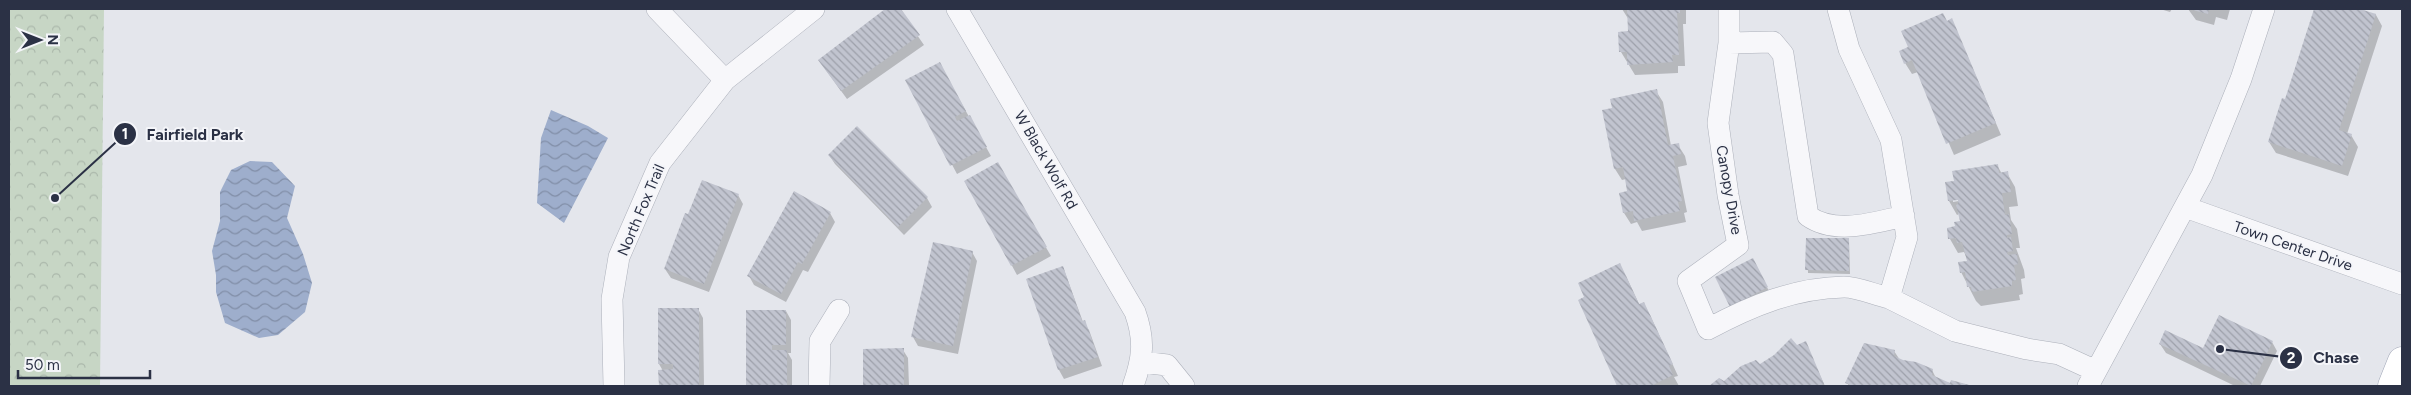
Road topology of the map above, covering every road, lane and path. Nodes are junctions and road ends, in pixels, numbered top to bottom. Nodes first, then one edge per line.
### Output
1 (656, 9) edge
2 (814, 9) edge
3 (957, 9) edge
4 (1729, 9) edge
5 (1838, 9) edge
6 (2264, 9) edge
7 (1729, 44) junction
8 (724, 80) junction
9 (2185, 207) junction
10 (1904, 216) junction
11 (2402, 284) edge
12 (1889, 298) junction
13 (839, 310) dead end
14 (2402, 361) edge
15 (1142, 362) junction
16 (2092, 379) edge
17 (614, 386) edge
18 (819, 386) edge
19 (1133, 386) edge
20 (1184, 386) edge
21 (2392, 386) edge

1 - 8 street
2 - 8 street, North Fox Trail
3 - 15 street, W Black Wolf Rd
4 - 7 street, Canopy Drive
5 - 10 street
6 - 9 street
7 - 10 street
7 - 12 street, Canopy Drive
8 - 17 street, North Fox Trail
9 - 11 street, Town Center Drive
9 - 16 street
10 - 12 street
12 - 16 street
13 - 18 street
14 - 21 main road
15 - 19 street
15 - 20 street

